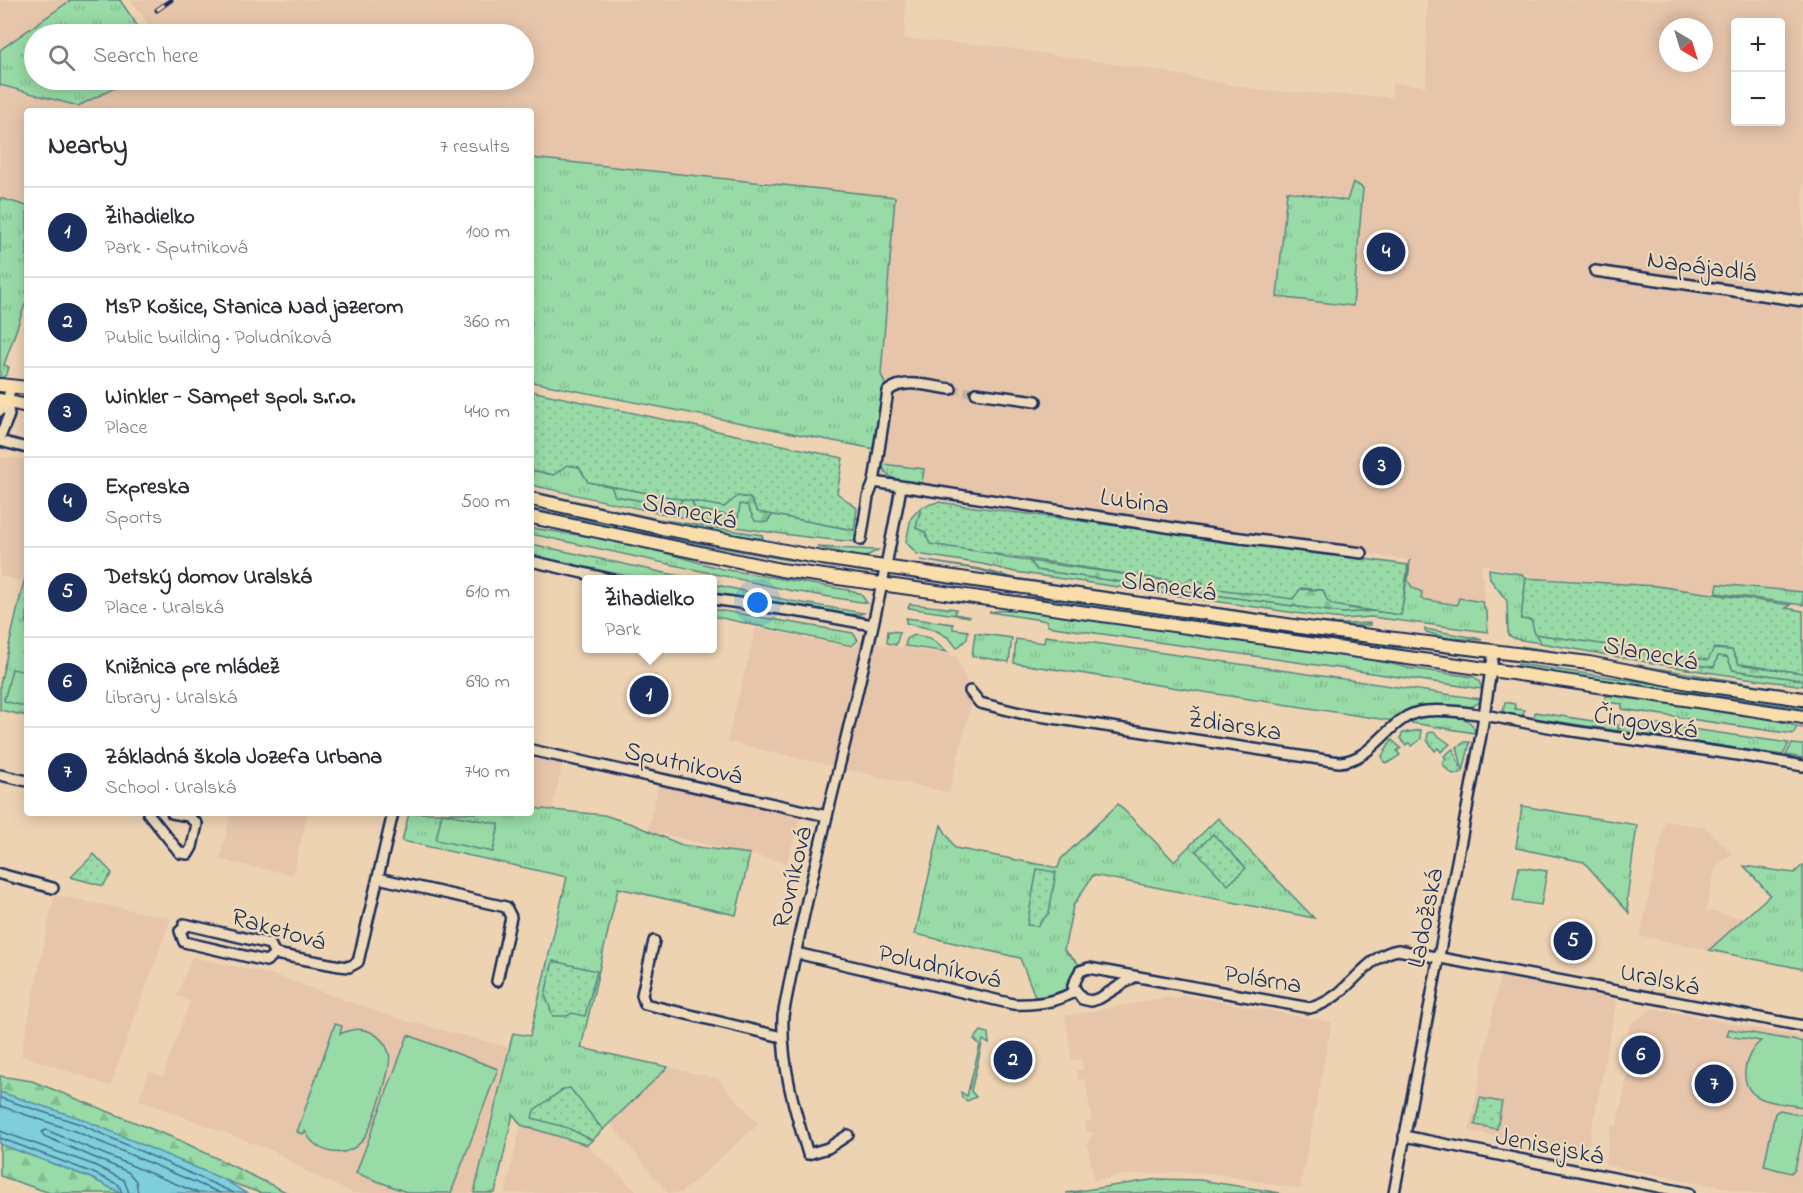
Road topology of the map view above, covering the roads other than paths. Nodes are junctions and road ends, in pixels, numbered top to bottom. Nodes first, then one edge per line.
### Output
1 (1595, 271) dead end
2 (1803, 301) edge
3 (5, 386) edge
4 (24, 388) edge
5 (951, 389) tunnel mouth
6 (976, 393) tunnel mouth
7 (1036, 401) dead end
8 (2, 404) edge
9 (24, 406) edge
10 (0, 439) edge
11 (24, 447) edge
12 (874, 482) junction
13 (901, 487) junction
14 (534, 500) edge
15 (534, 519) edge
16 (861, 540) dead end
17 (1362, 553) dead end
18 (534, 562) edge
19 (886, 567) junction
20 (595, 575) edge
21 (881, 585) junction
22 (717, 601) edge
23 (872, 625) junction
24 (1494, 650) junction
25 (1492, 670) junction
26 (970, 691) dead end
27 (1803, 699) edge
28 (1484, 717) junction
29 (1803, 717) edge
30 (534, 751) edge
31 (1803, 766) edge
32 (0, 775) edge
33 (24, 780) edge
34 (150, 816) edge
35 (188, 816) edge
36 (392, 816) edge
37 (827, 816) junction
38 (0, 874) edge
39 (378, 878) junction
40 (53, 888) dead end
41 (654, 941) dead end
42 (796, 953) junction
43 (275, 954) junction
44 (1438, 957) junction
45 (1134, 977) junction
46 (497, 981) dead end
47 (1075, 992) junction
48 (1803, 1026) edge
49 (782, 1037) junction
50 (848, 1135) dead end
51 (1404, 1136) junction
52 (1394, 1193) edge
53 (1689, 1193) edge

1 - 2 street, Napájadlá
3 - 4 main road
3 - 8 street
5 - 12 street
6 - 7 street
8 - 9 main road
8 - 10 street
10 - 11 street
12 - 13 street, Lubina
12 - 16 street
13 - 17 street, Lubina
13 - 19 street
14 - 19 main road, Slanecká
15 - 21 main road, Slanecká
18 - 20 street
19 - 21 street, Rovníková
19 - 24 main road, Slanecká
21 - 23 street, Rovníková
21 - 25 main road, Slanecká
22 - 23 street
23 - 37 street, Rovníková
24 - 25 street, Ladožská
24 - 27 main road, Slanecká
25 - 28 street, Ladožská
25 - 29 main road, Slanecká
26 - 28 street, Ždiarska
28 - 31 street, Čingovská
28 - 44 street, Ladožská
30 - 37 street, Sputniková
32 - 33 street
34 - 35 street
36 - 39 street, Raketová
37 - 42 street, Rovníková
38 - 40 street
39 - 43 street, Raketová
39 - 46 street
41 - 49 street
42 - 47 street, Poludníková
42 - 49 street, Rovníková
43 - 43 street, Raketová
44 - 45 street, Polárna
44 - 48 street, Uralská
44 - 51 street, Ladožská
45 - 47 street
45 - 47 street, Polárna
49 - 50 street, Rovníková
51 - 52 street, Ladožská
51 - 53 street, Jenisejská

